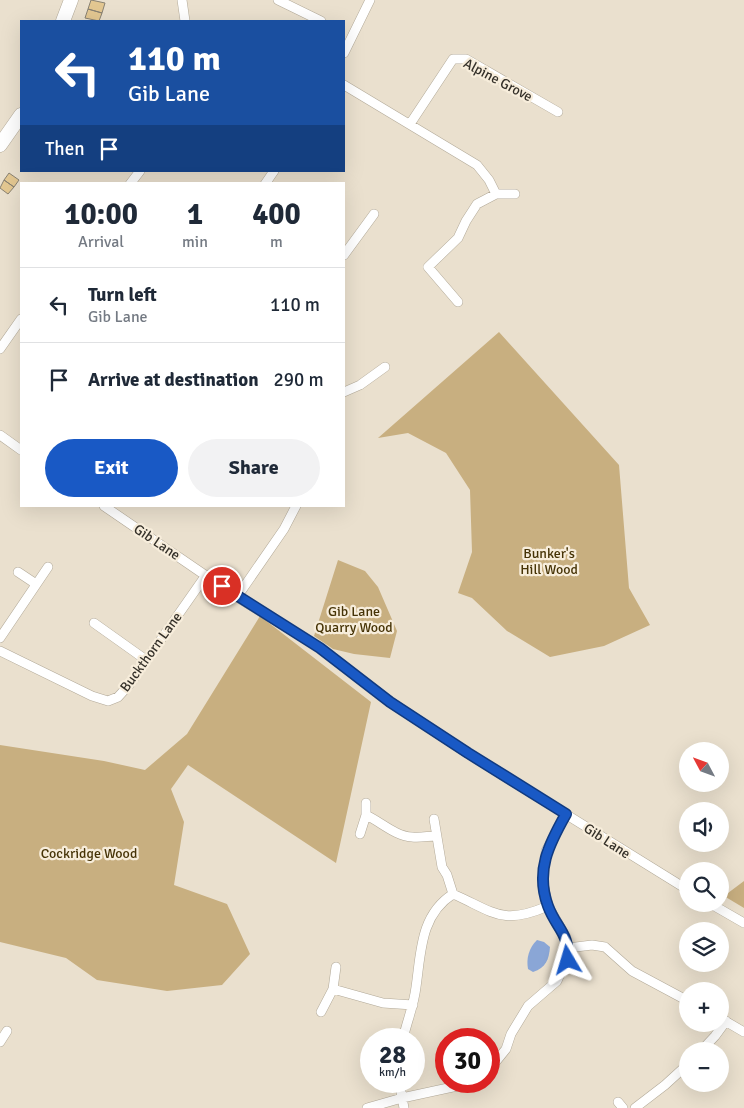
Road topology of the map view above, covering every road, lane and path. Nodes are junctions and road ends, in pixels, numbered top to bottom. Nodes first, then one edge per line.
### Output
1 (72, 0) edge
2 (182, 0) edge
3 (278, 0) edge
4 (370, 0) edge
5 (63, 20) edge
6 (186, 20) edge
7 (319, 20) edge
8 (348, 34) edge
9 (345, 48) edge
10 (345, 87) edge
11 (558, 112) dead end
12 (20, 117) edge
13 (410, 124) junction
14 (0, 145) edge
15 (139, 172) edge
16 (132, 182) edge
17 (496, 194) junction
18 (515, 194) dead end
19 (374, 214) dead end
20 (345, 251) edge
21 (458, 302) dead end
22 (20, 320) edge
23 (0, 349) edge
24 (384, 367) dead end
25 (345, 392) edge
26 (0, 436) edge
27 (20, 449) edge
28 (105, 507) edge
29 (295, 507) edge
30 (48, 567) dead end
31 (18, 572) dead end
32 (206, 575) junction
33 (36, 584) junction
34 (237, 597) junction
35 (94, 623) dead end
36 (0, 638) edge
37 (0, 651) edge
38 (146, 660) junction
39 (366, 803) dead end
40 (566, 814) junction
41 (366, 815) junction
42 (434, 819) dead end
43 (360, 834) dead end
44 (436, 836) junction
45 (679, 884) edge
46 (452, 894) junction
47 (548, 906) junction
48 (725, 912) edge
49 (744, 923) edge
50 (568, 948) junction
51 (336, 967) dead end
52 (333, 989) junction
53 (679, 996) edge
54 (412, 1005) junction
55 (321, 1012) dead end
56 (729, 1023) edge
57 (405, 1028) edge
58 (7, 1032) dead end
59 (717, 1032) edge
60 (744, 1032) edge
61 (0, 1042) edge
62 (709, 1042) edge
63 (500, 1056) edge
64 (679, 1073) edge
65 (435, 1091) edge
66 (401, 1093) edge
67 (402, 1098) junction
68 (367, 1108) edge
69 (404, 1108) edge
70 (634, 1108) edge

1 - 5 main road
2 - 6 street
3 - 7 street
4 - 8 street
8 - 9 street
10 - 13 street
11 - 13 street, Alpine Grove
12 - 14 main road
13 - 17 street
15 - 16 street
17 - 18 street
17 - 21 street
19 - 20 street
22 - 23 street
24 - 25 street
26 - 27 street
28 - 32 street, Gib Lane
29 - 34 street
30 - 33 street
31 - 33 street
32 - 34 street, Gib Lane
32 - 38 street, Buckthorn Lane
33 - 36 street
34 - 40 street, Gib Lane
35 - 38 street
37 - 38 street, Buckthorn Lane
39 - 41 street
40 - 45 street, Gib Lane
40 - 47 street
41 - 43 street
41 - 44 street
42 - 44 street
44 - 46 street
46 - 47 street
46 - 54 street
47 - 50 street
48 - 49 street
50 - 53 street
50 - 63 street
51 - 52 street
52 - 54 street
52 - 55 street
54 - 57 street
56 - 60 street
58 - 61 street
59 - 62 street
64 - 70 street
65 - 67 street
66 - 67 street
67 - 68 street
67 - 69 street

